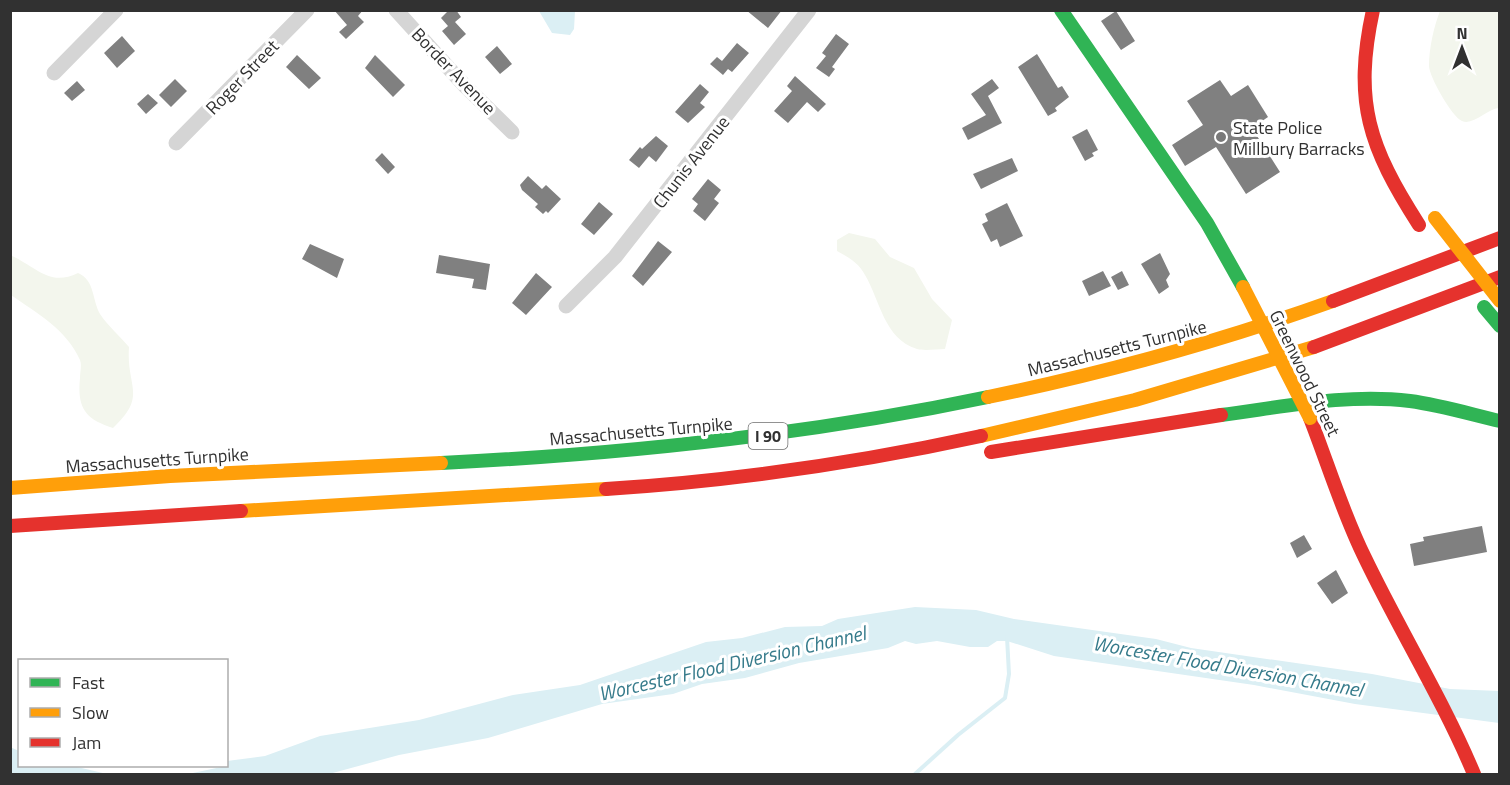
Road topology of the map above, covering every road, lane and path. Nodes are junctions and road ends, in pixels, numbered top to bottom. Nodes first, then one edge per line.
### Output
1 (116, 10) edge
2 (307, 10) edge
3 (396, 10) edge
4 (808, 10) edge
5 (1060, 10) edge
6 (1373, 10) edge
7 (1386, 20) dead end
8 (54, 73) dead end
9 (512, 132) dead end
10 (176, 142) dead end
11 (1471, 232) dead end
12 (1500, 238) edge
13 (1500, 277) edge
14 (1500, 301) edge
15 (566, 306) dead end
16 (1274, 323) junction
17 (1500, 326) edge
18 (1500, 421) edge
19 (982, 454) dead end
20 (903, 466) dead end
21 (754, 475) junction
22 (10, 488) edge
23 (10, 526) edge
24 (1474, 774) edge

1 - 8 street
2 - 10 street, Roger Street
3 - 9 street, Border Avenue
4 - 15 street, Chunis Avenue
5 - 24 main road, Greenwood Street, bridge
6 - 17 main road
7 - 14 main road, bridge
11 - 16 main road
12 - 16 main road, Massachusetts Turnpike / I 90
13 - 21 main road, I 90
16 - 22 main road, Massachusetts Turnpike / I 90
18 - 19 main road
20 - 21 main road
21 - 23 main road, I 90

